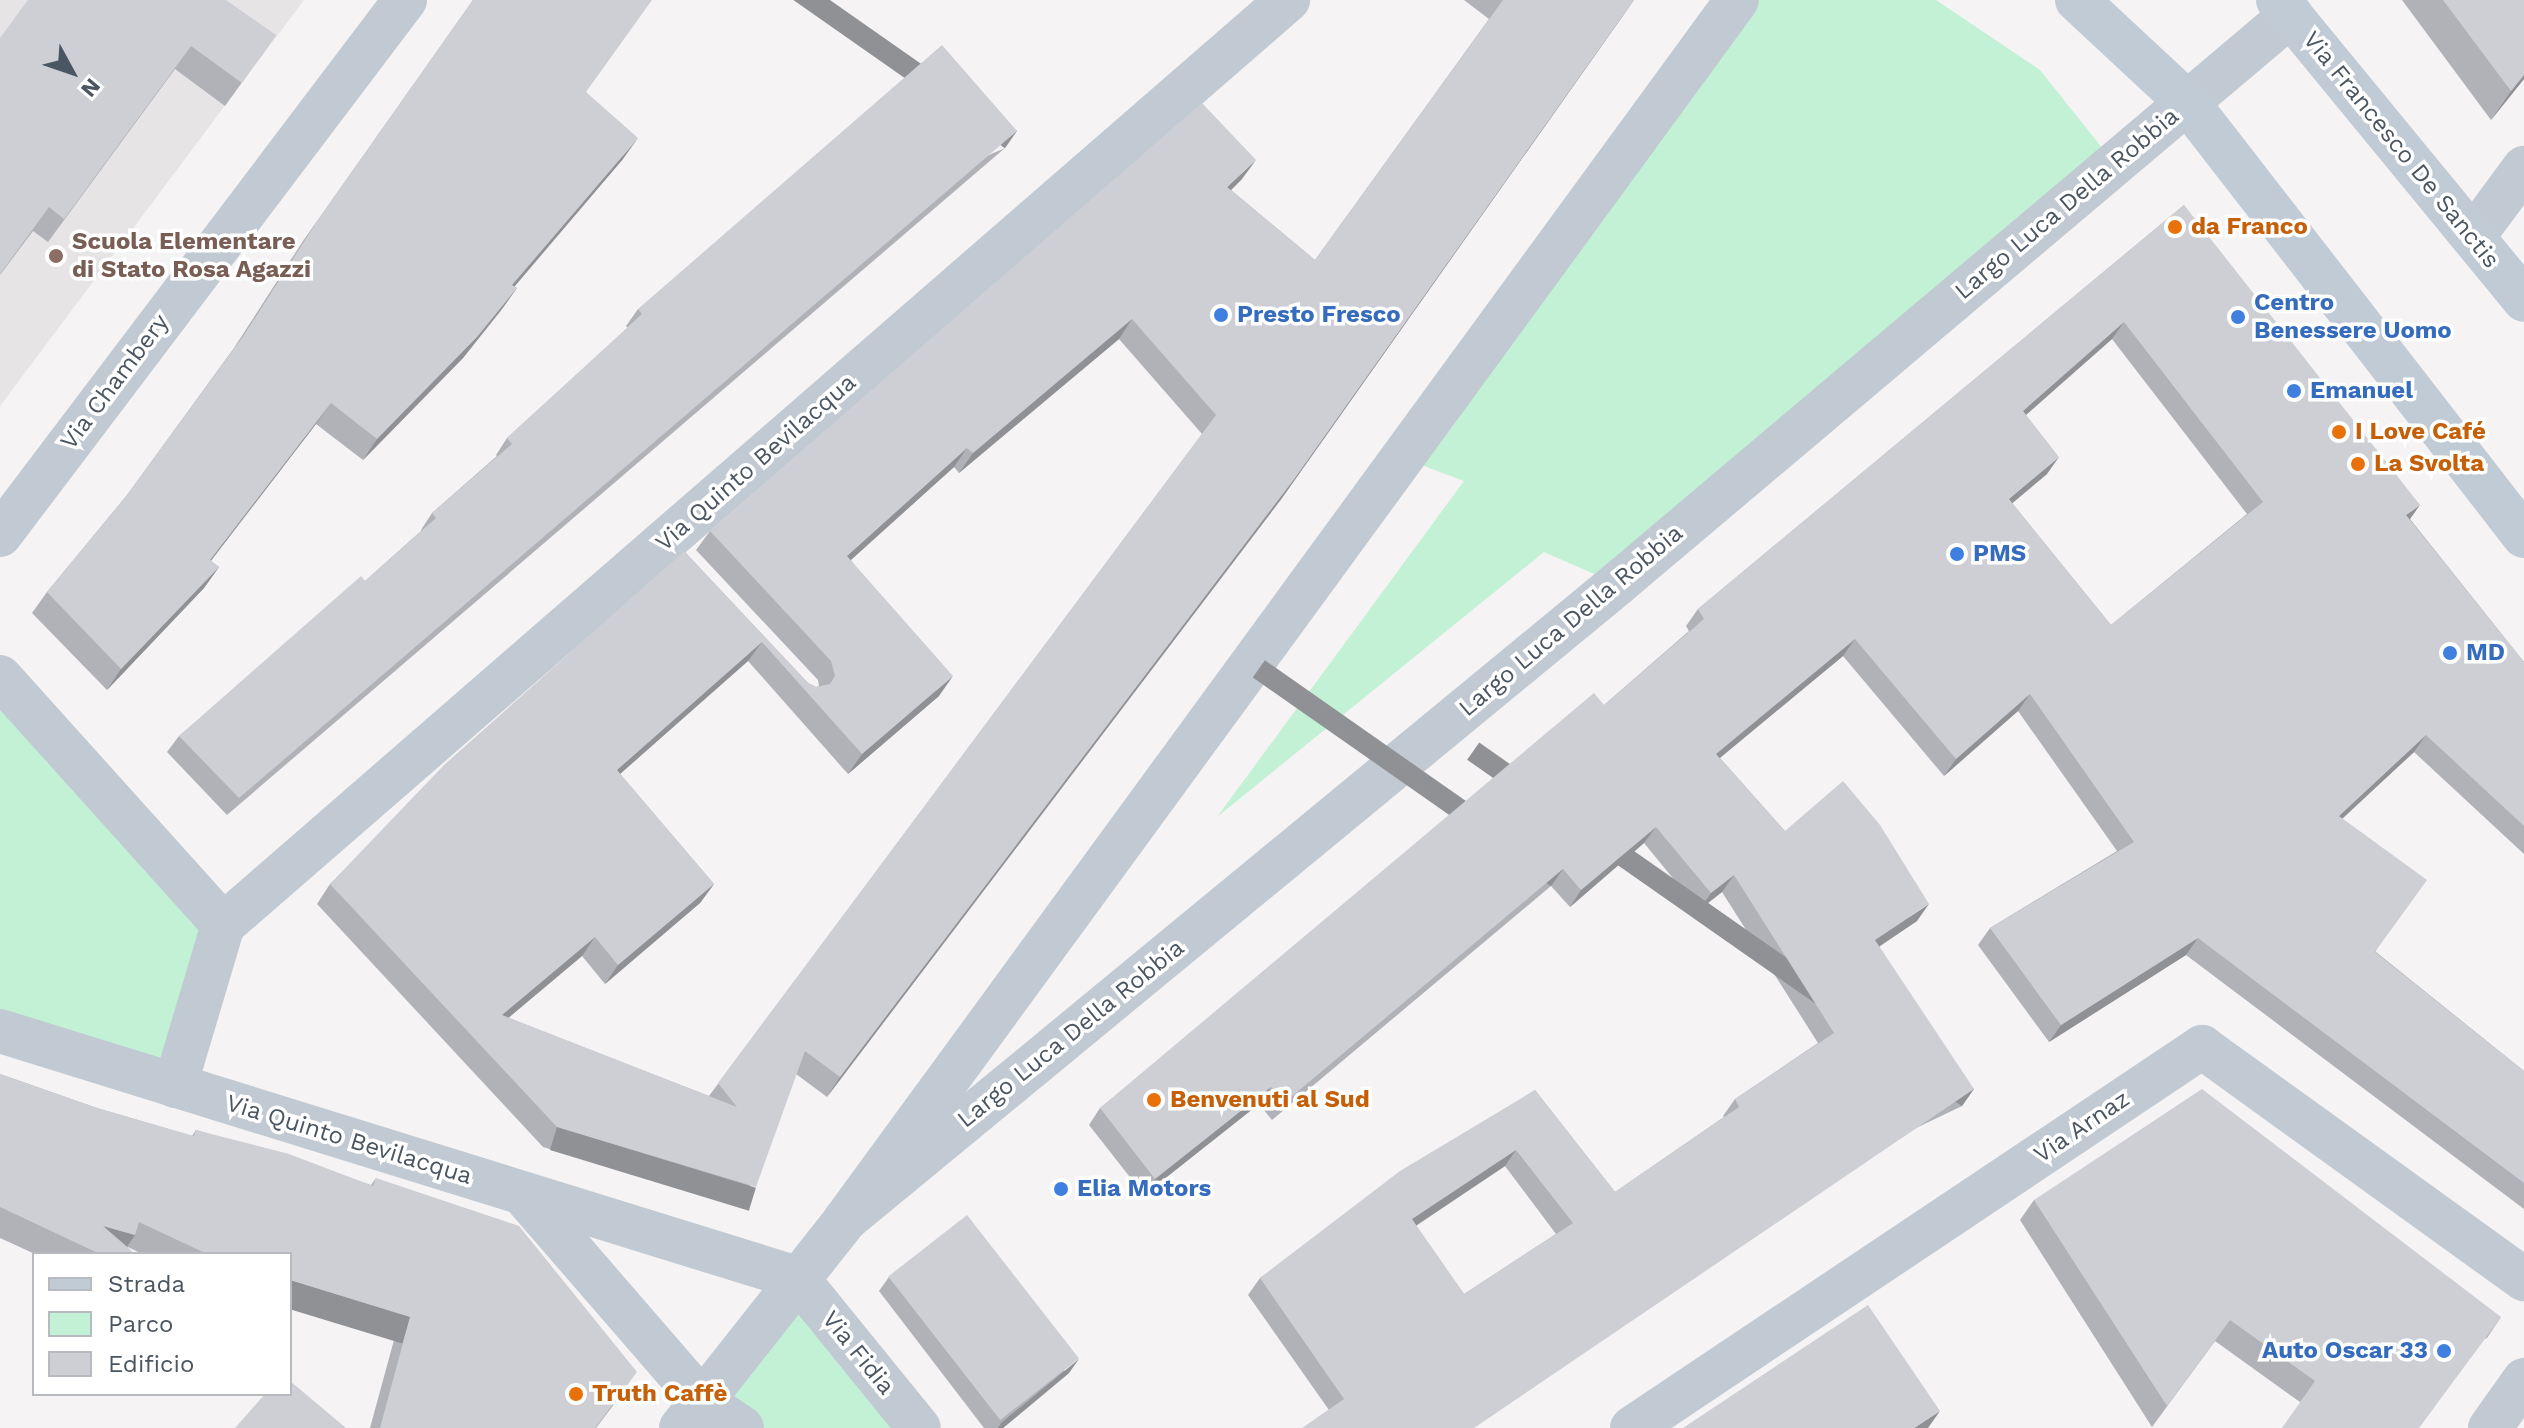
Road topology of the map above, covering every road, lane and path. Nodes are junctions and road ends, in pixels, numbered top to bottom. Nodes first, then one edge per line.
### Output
1 (405, 0) edge
2 (1288, 0) edge
3 (1737, 0) edge
4 (2077, 0) edge
5 (2285, 8) edge
6 (2188, 103) junction
7 (2524, 168) edge
8 (2473, 237) junction
9 (2524, 300) edge
10 (0, 535) edge
11 (2524, 536) edge
12 (0, 677) edge
13 (223, 925) junction
14 (0, 1031) edge
15 (175, 1086) junction
16 (523, 1194) junction
17 (845, 1220) junction
18 (797, 1278) junction
19 (2524, 1279) edge
20 (2524, 1380) edge
21 (692, 1415) edge
22 (742, 1428) edge
23 (919, 1428) edge
24 (1632, 1428) edge
25 (2490, 1428) edge

1 - 10 street, Via Chambery
2 - 13 street, Via Quinto Bevilacqua
3 - 17 street, Largo Luca Della Robbia
4 - 6 main road
5 - 6 street, Largo Luca Della Robbia
5 - 8 main road, Via Francesco De Sanctis
6 - 11 main road
6 - 17 street, Largo Luca Della Robbia
7 - 8 street
8 - 9 main road, Via Francesco De Sanctis
12 - 13 street
13 - 15 street
14 - 15 street, Via Quinto Bevilacqua
15 - 16 street, Via Quinto Bevilacqua
16 - 18 street, Via Quinto Bevilacqua
16 - 21 street
17 - 18 street, Largo Luca Della Robbia
18 - 21 street, Largo Luca Della Robbia
18 - 23 street, Via Fidia
19 - 24 street, Via Arnaz
20 - 25 street
21 - 22 street

